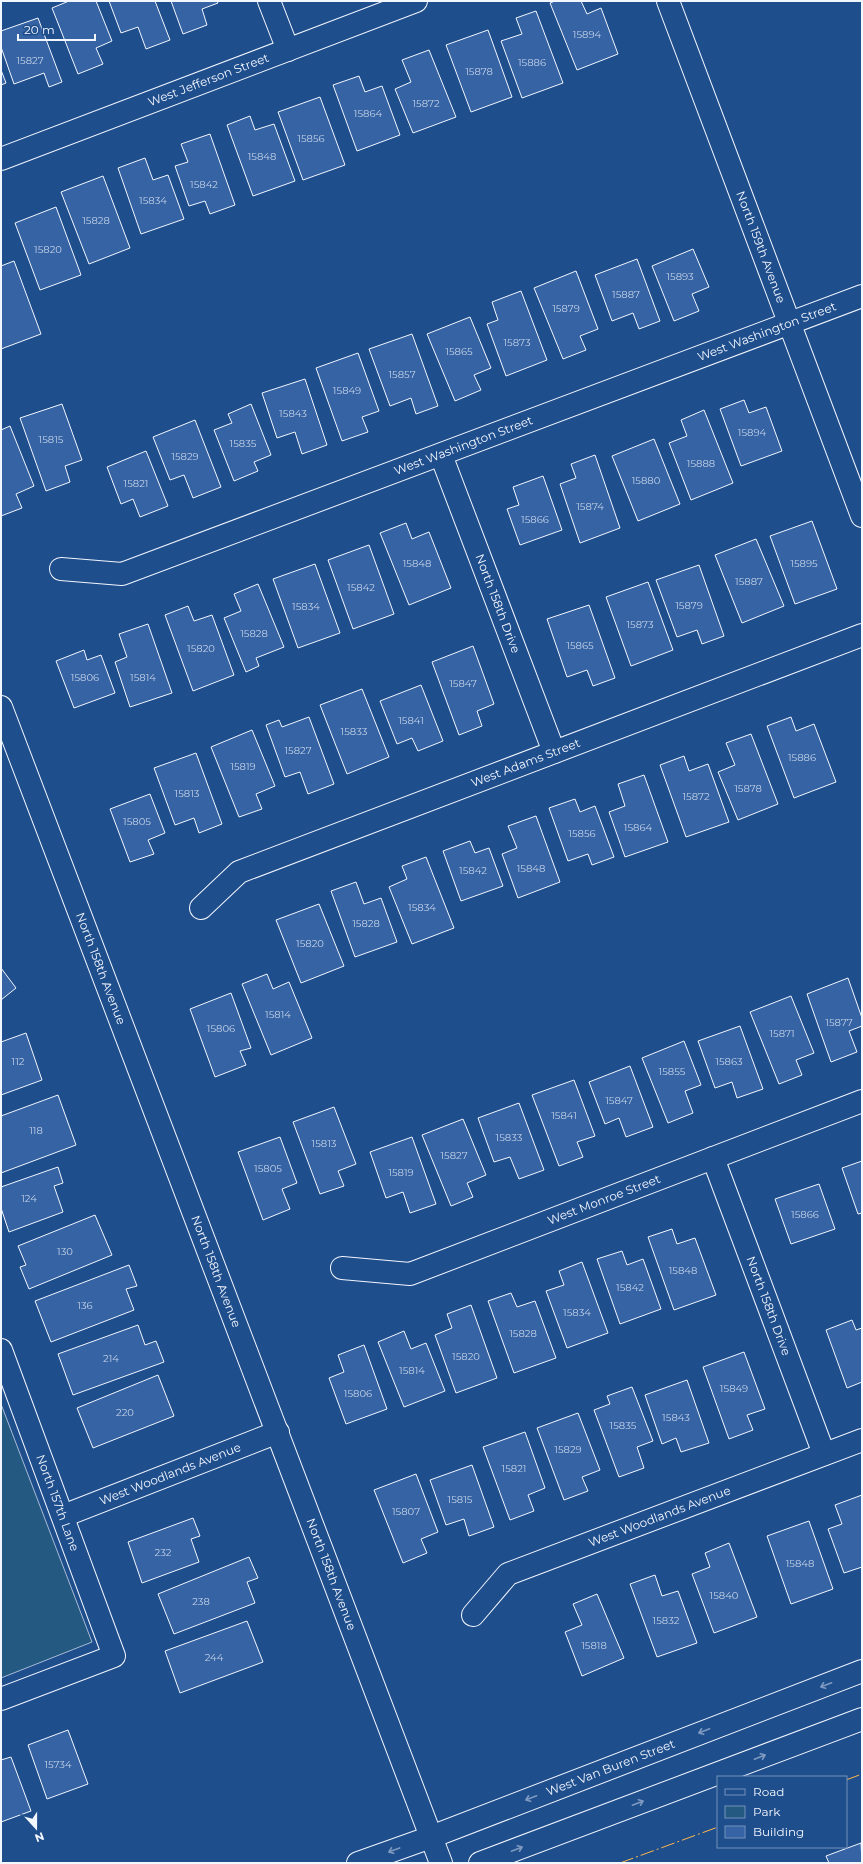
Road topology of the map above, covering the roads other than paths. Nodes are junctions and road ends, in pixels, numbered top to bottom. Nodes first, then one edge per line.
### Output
1 (269, 1) edge
2 (416, 1) edge
3 (668, 1) edge
4 (288, 50) junction
5 (1, 159) edge
6 (862, 296) edge
7 (789, 324) junction
8 (441, 455) junction
9 (862, 516) edge
10 (61, 569) dead end
11 (862, 636) edge
12 (1, 707) edge
13 (554, 752) junction
14 (201, 908) dead end
15 (862, 1101) edge
16 (713, 1158) junction
17 (342, 1268) dead end
18 (2, 1355) edge
19 (278, 1432) junction
20 (862, 1440) edge
21 (824, 1454) junction
22 (62, 1516) junction
23 (472, 1614) dead end
24 (862, 1671) edge
25 (1, 1699) edge
26 (862, 1719) edge
27 (431, 1836) junction
28 (358, 1863) edge
29 (441, 1863) edge
30 (480, 1863) edge

1 - 4 street
2 - 4 street, West Jefferson Street
3 - 7 street, North 159th Avenue
4 - 5 street, West Jefferson Street
6 - 7 street, West Washington Street
7 - 8 street, West Washington Street
7 - 9 street, North 159th Avenue
8 - 10 street, West Washington Street
8 - 13 street, North 158th Drive
11 - 13 street, West Adams Street
12 - 19 street, North 158th Avenue
13 - 14 street, West Adams Street
15 - 16 street, West Monroe Street
16 - 17 street, West Monroe Street
16 - 21 street, North 158th Drive
18 - 22 street, North 157th Lane
19 - 22 street, West Woodlands Avenue
19 - 27 street, North 158th Avenue
20 - 21 street, West Woodlands Avenue
21 - 23 street, West Woodlands Avenue
22 - 25 street, North 157th Lane
24 -> 27 street, West Van Buren Street
30 -> 26 street
27 -> 28 street, West Van Buren Street
27 - 29 street, North 158th Avenue

